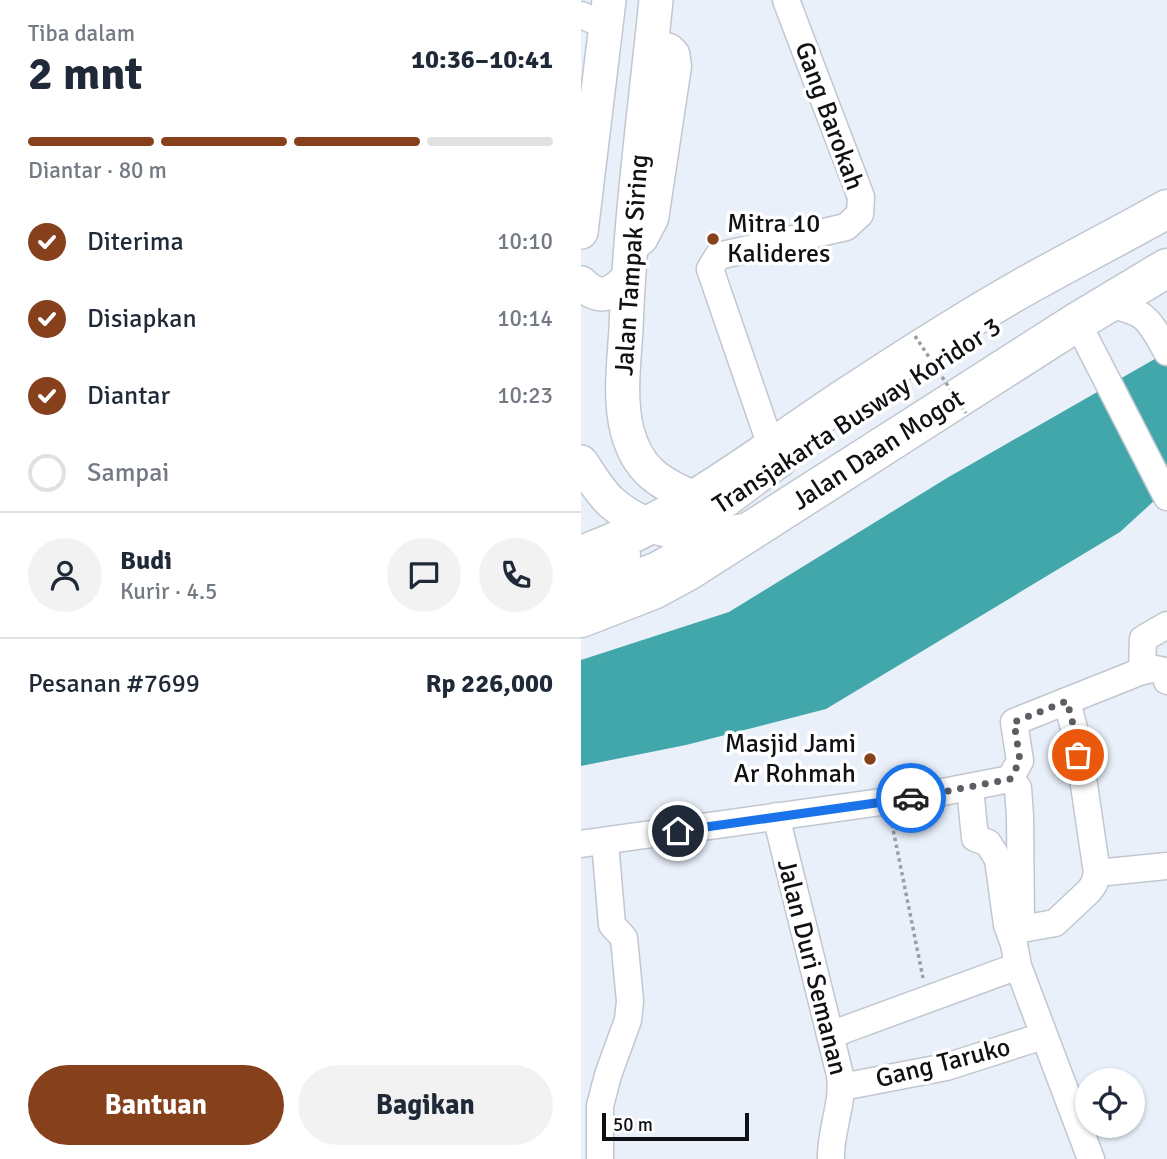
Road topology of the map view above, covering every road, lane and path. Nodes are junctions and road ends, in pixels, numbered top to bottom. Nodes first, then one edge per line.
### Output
1 (656, 0) edge
2 (786, 0) edge
3 (598, 13) edge
4 (1167, 209) edge
5 (1167, 230) edge
6 (581, 232) edge
7 (1167, 254) edge
8 (629, 264) junction
9 (1167, 268) edge
10 (581, 283) edge
11 (1093, 313) junction
12 (915, 337) dead end
13 (1161, 341) edge
14 (966, 412) dead end
15 (772, 449) junction
16 (581, 462) edge
17 (1167, 497) edge
18 (694, 498) junction
19 (663, 528) junction
20 (755, 529) junction
21 (710, 536) junction
22 (581, 555) edge
23 (581, 576) edge
24 (581, 594) edge
25 (581, 618) edge
26 (1167, 625) edge
27 (1142, 671) junction
28 (1167, 681) edge
29 (1067, 701) junction
30 (1010, 779) junction
31 (970, 788) junction
32 (888, 801) junction
33 (776, 816) junction
34 (593, 843) edge
35 (1167, 866) edge
36 (1097, 873) junction
37 (1015, 930) junction
38 (1019, 966) junction
39 (927, 1000) junction
40 (830, 1035) junction
41 (1043, 1035) junction
42 (842, 1087) junction
43 (594, 1156) edge
44 (831, 1159) edge
45 (1091, 1159) edge

1 - 8 main road, Jalan Tampak Siring
2 - 15 street, Gang Barokah
3 - 6 main road, Jalan Tampak Siring
4 - 15 highway
5 - 19 street, Transjakarta Busway Koridor 3
7 - 21 street, Transjakarta Busway Koridor 3
8 - 10 main road
8 - 18 main road, Jalan Tampak Siring
9 - 11 highway, Jalan Daan Mogot
11 - 13 street
11 - 17 street
11 - 20 highway, Jalan Daan Mogot
12 - 14 path, bridge
15 - 18 highway
16 - 19 main road
18 - 19 highway
19 - 21 main road
19 - 22 highway
19 - 23 street, Transjakarta Busway Koridor 3
20 - 21 main road
20 - 25 highway, Jalan Daan Mogot
21 - 24 street, Transjakarta Busway Koridor 3
26 - 27 street
27 - 28 street
27 - 29 street
29 - 30 street
29 - 36 street
30 - 31 street
30 - 37 street
31 - 32 street
31 - 37 street
32 - 33 street
32 - 39 path
33 - 34 street
33 - 40 street, Jalan Duri Semanan
34 - 43 street
35 - 36 street
36 - 37 street
37 - 38 street
38 - 39 street
38 - 41 street
39 - 40 street
40 - 42 street, Jalan Duri Semanan
41 - 42 street, Gang Taruko
41 - 45 street
42 - 44 street, Jalan Duri Semanan

